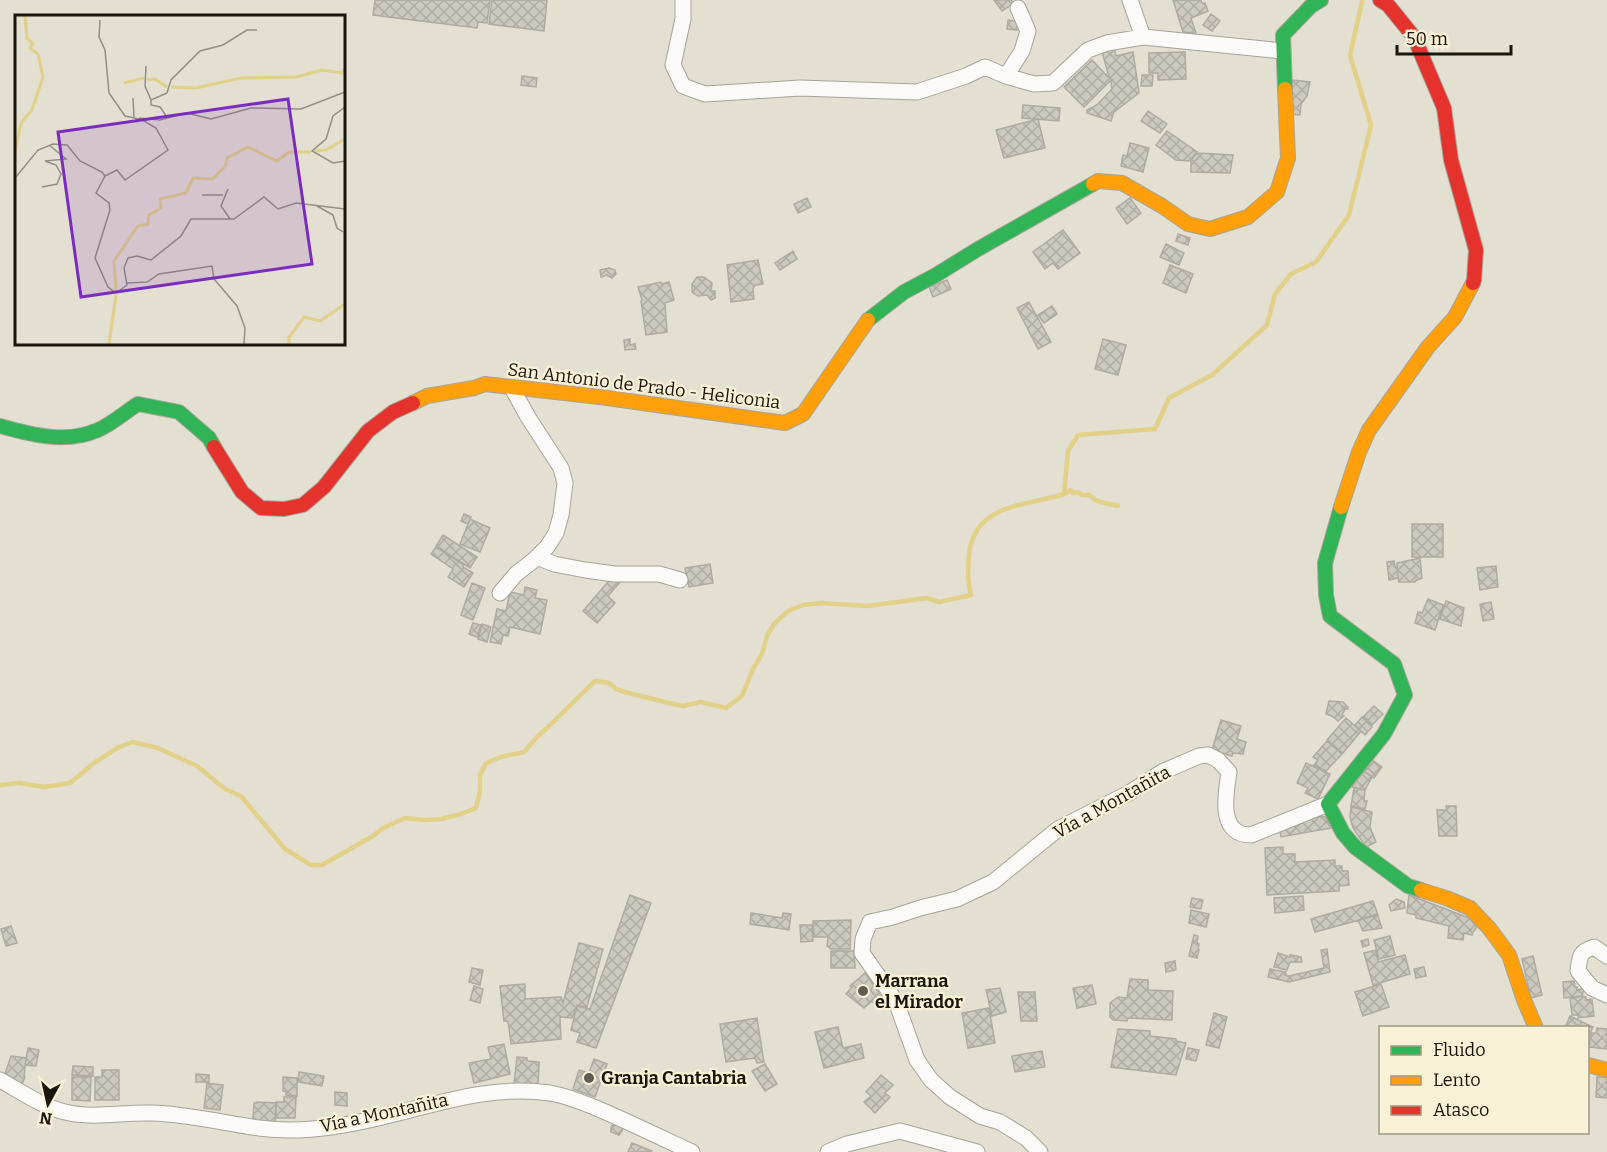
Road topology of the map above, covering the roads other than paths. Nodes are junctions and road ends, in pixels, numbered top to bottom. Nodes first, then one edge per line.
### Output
1 (683, 0) edge
2 (1130, 0) edge
3 (1322, 0) edge
4 (1380, 0) edge
5 (1018, 8) dead end
6 (1143, 37) junction
7 (1283, 51) junction
8 (1006, 76) junction
9 (512, 388) junction
10 (0, 426) edge
11 (537, 557) junction
12 (680, 580) dead end
13 (500, 593) dead end
14 (1328, 804) junction
15 (1607, 956) edge
16 (1607, 995) edge
17 (1535, 1026) edge
18 (1589, 1066) edge
19 (1607, 1070) edge
20 (0, 1080) edge
21 (849, 1148) edge
22 (692, 1152) edge
23 (828, 1152) edge
24 (977, 1152) edge
25 (1040, 1152) edge

1 - 8 street
2 - 6 street
3 - 7 street, San Antonio de Prado - Heliconia
4 - 14 street
5 - 8 street
6 - 7 street
6 - 8 street
7 - 9 street, San Antonio de Prado - Heliconia
9 - 10 street, San Antonio de Prado - Heliconia
9 - 11 street
11 - 12 street
11 - 13 street
14 - 17 street
14 - 25 street, Vía a Montañita
15 - 16 street
18 - 19 street
20 - 22 street, Vía a Montañita
21 - 23 street
21 - 24 street

